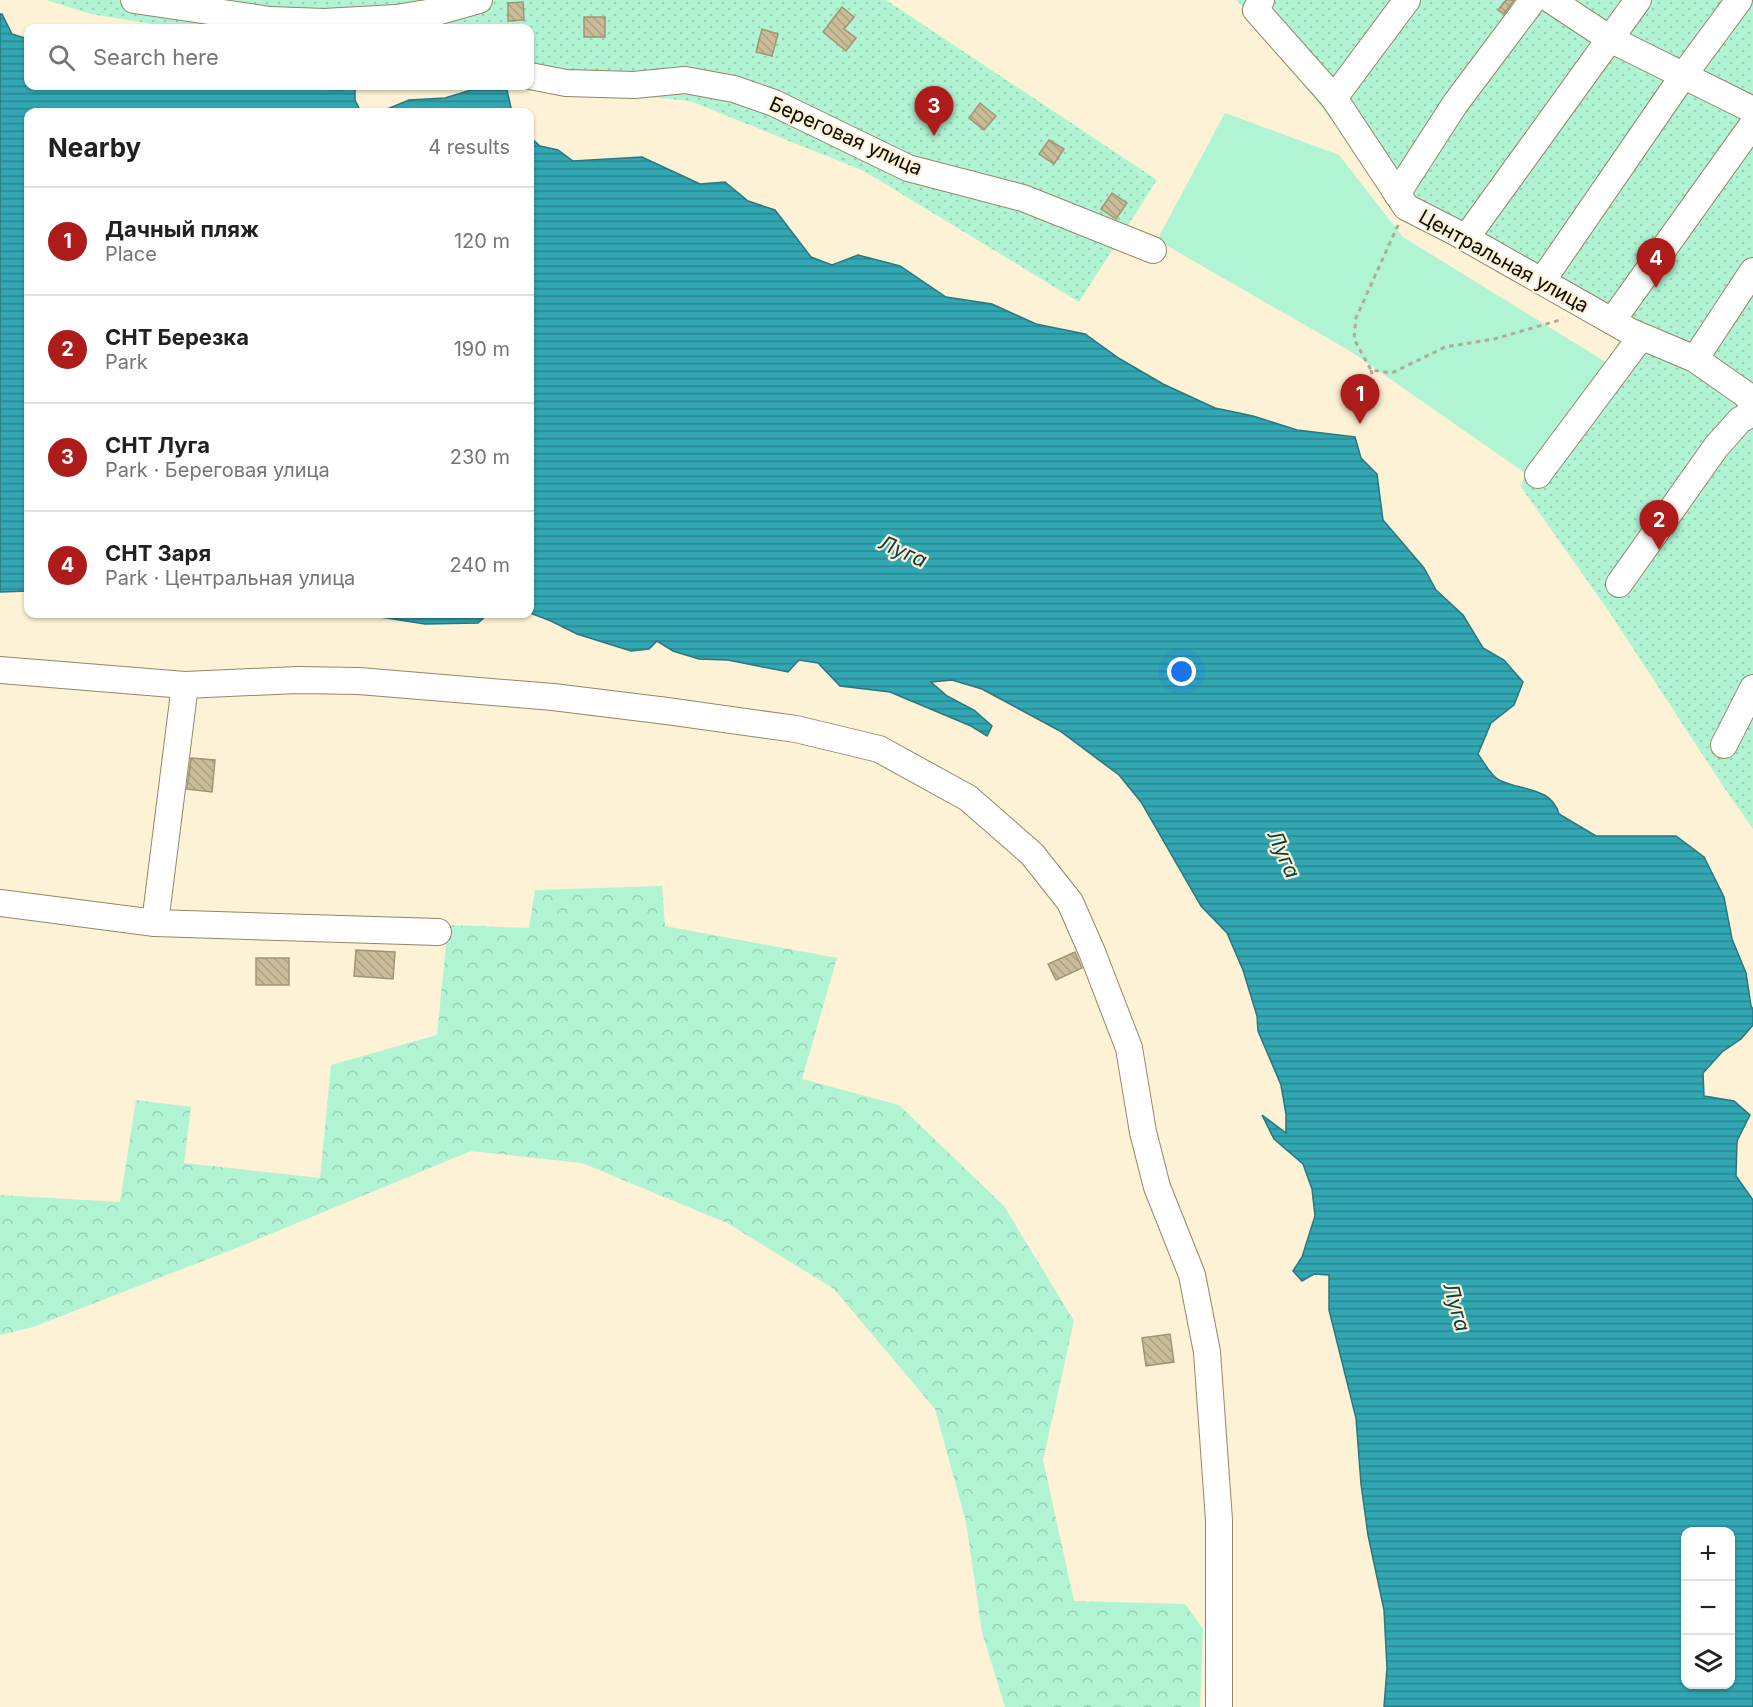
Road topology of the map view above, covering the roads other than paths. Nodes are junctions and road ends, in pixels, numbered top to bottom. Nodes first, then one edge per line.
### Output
1 (479, 0) edge
2 (1407, 0) edge
3 (1533, 0) edge
4 (1551, 0) edge
5 (1638, 0) edge
6 (1739, 0) edge
7 (144, 1) edge
8 (1258, 5) edge
9 (270, 10) edge
10 (369, 10) edge
11 (396, 18) junction
12 (411, 24) edge
13 (1610, 39) junction
14 (1683, 76) junction
15 (534, 77) edge
16 (1335, 98) junction
17 (1753, 110) edge
18 (1753, 124) edge
19 (1401, 200) junction
20 (1466, 238) junction
21 (1153, 250) dead end
22 (1753, 271) edge
23 (1542, 281) junction
24 (1602, 315) junction
25 (1641, 337) junction
26 (1695, 359) junction
27 (1753, 404) edge
28 (1753, 413) edge
29 (1538, 475) dead end
30 (1619, 584) dead end
31 (0, 670) edge
32 (185, 685) junction
33 (1753, 688) edge
34 (1724, 745) dead end
35 (0, 903) edge
36 (155, 923) junction
37 (438, 932) dead end
38 (1219, 1707) edge

1 - 11 street
2 - 16 street
3 - 19 street
4 - 13 street
5 - 13 street
6 - 14 street
7 - 9 street
8 - 16 street, Центральная улица
9 - 10 street
10 - 11 street
11 - 12 street
13 - 14 street
13 - 20 street
14 - 17 street
14 - 23 street
15 - 21 street, Береговая улица
16 - 19 street, Центральная улица
18 - 24 street
19 - 20 street, Центральная улица
20 - 23 street, Центральная улица
22 - 26 street
23 - 24 street, Центральная улица
24 - 25 street, Центральная улица
25 - 26 street, Центральная улица
25 - 29 street
26 - 27 street, Центральная улица
28 - 30 street
31 - 32 street
32 - 36 street
32 - 38 street
33 - 34 street
35 - 36 street
36 - 37 street

